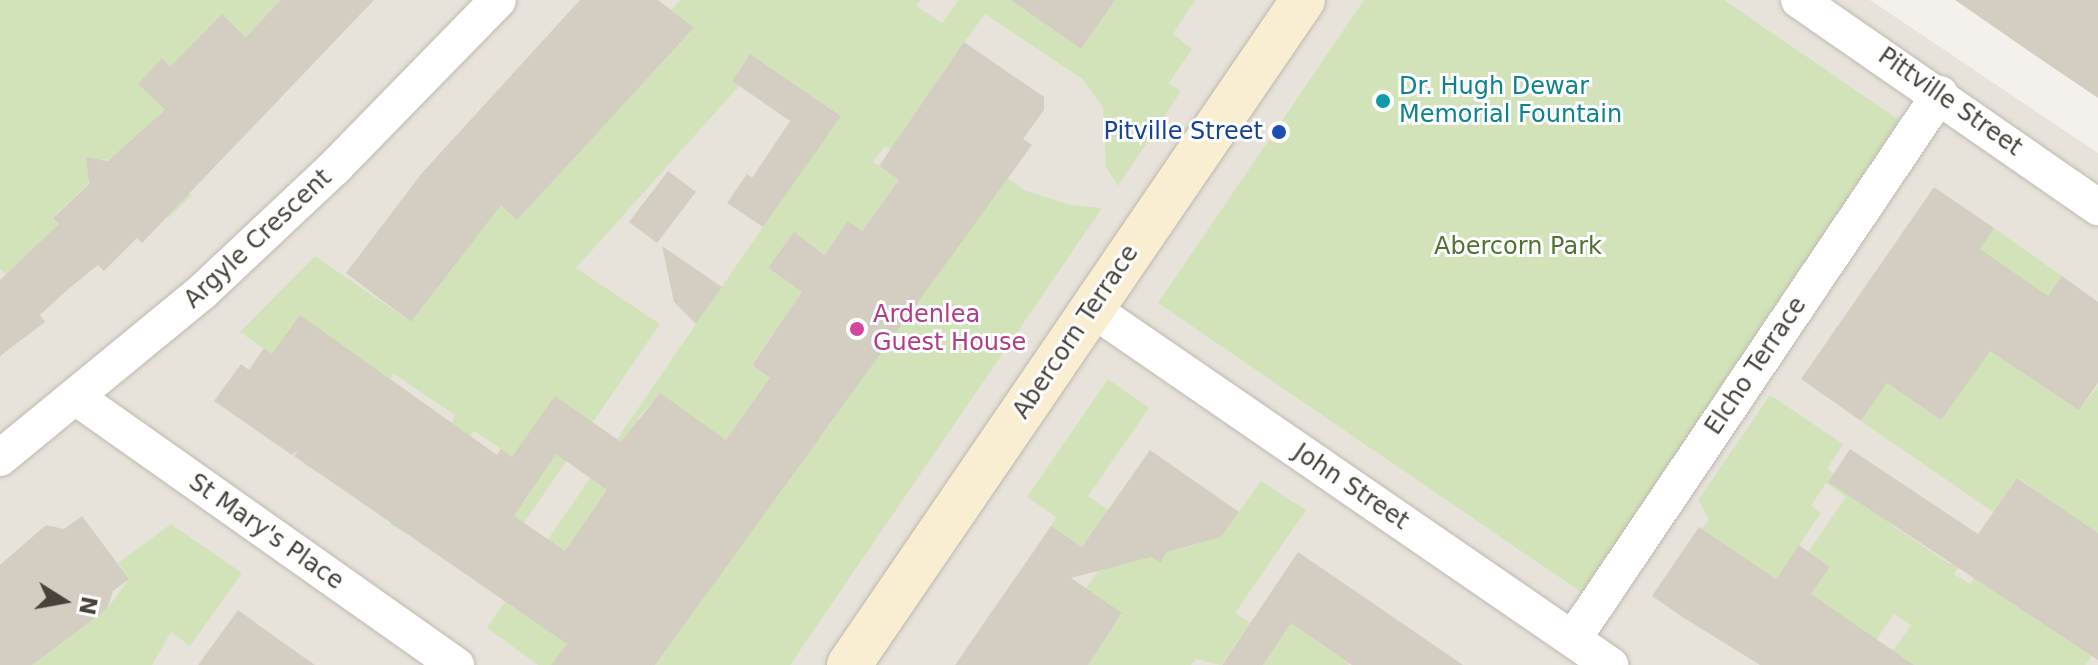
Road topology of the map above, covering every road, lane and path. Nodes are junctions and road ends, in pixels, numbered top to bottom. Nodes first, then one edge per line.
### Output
1 (498, 0) edge
2 (1303, 0) edge
3 (1799, 0) edge
4 (1940, 94) junction
5 (2098, 207) edge
6 (1092, 309) junction
7 (77, 398) junction
8 (0, 458) edge
9 (1573, 639) junction
10 (456, 665) edge
11 (849, 665) edge
12 (1610, 665) edge

1 - 7 street, Argyle Crescent
2 - 6 main road, Abercorn Terrace
3 - 4 street, Pittville Street
4 - 5 street, Pittville Street
4 - 9 street, Elcho Terrace
6 - 9 street, John Street
6 - 11 main road, Abercorn Terrace
7 - 8 street, Argyle Crescent
7 - 10 street, St Mary's Place
9 - 12 street, John Street

